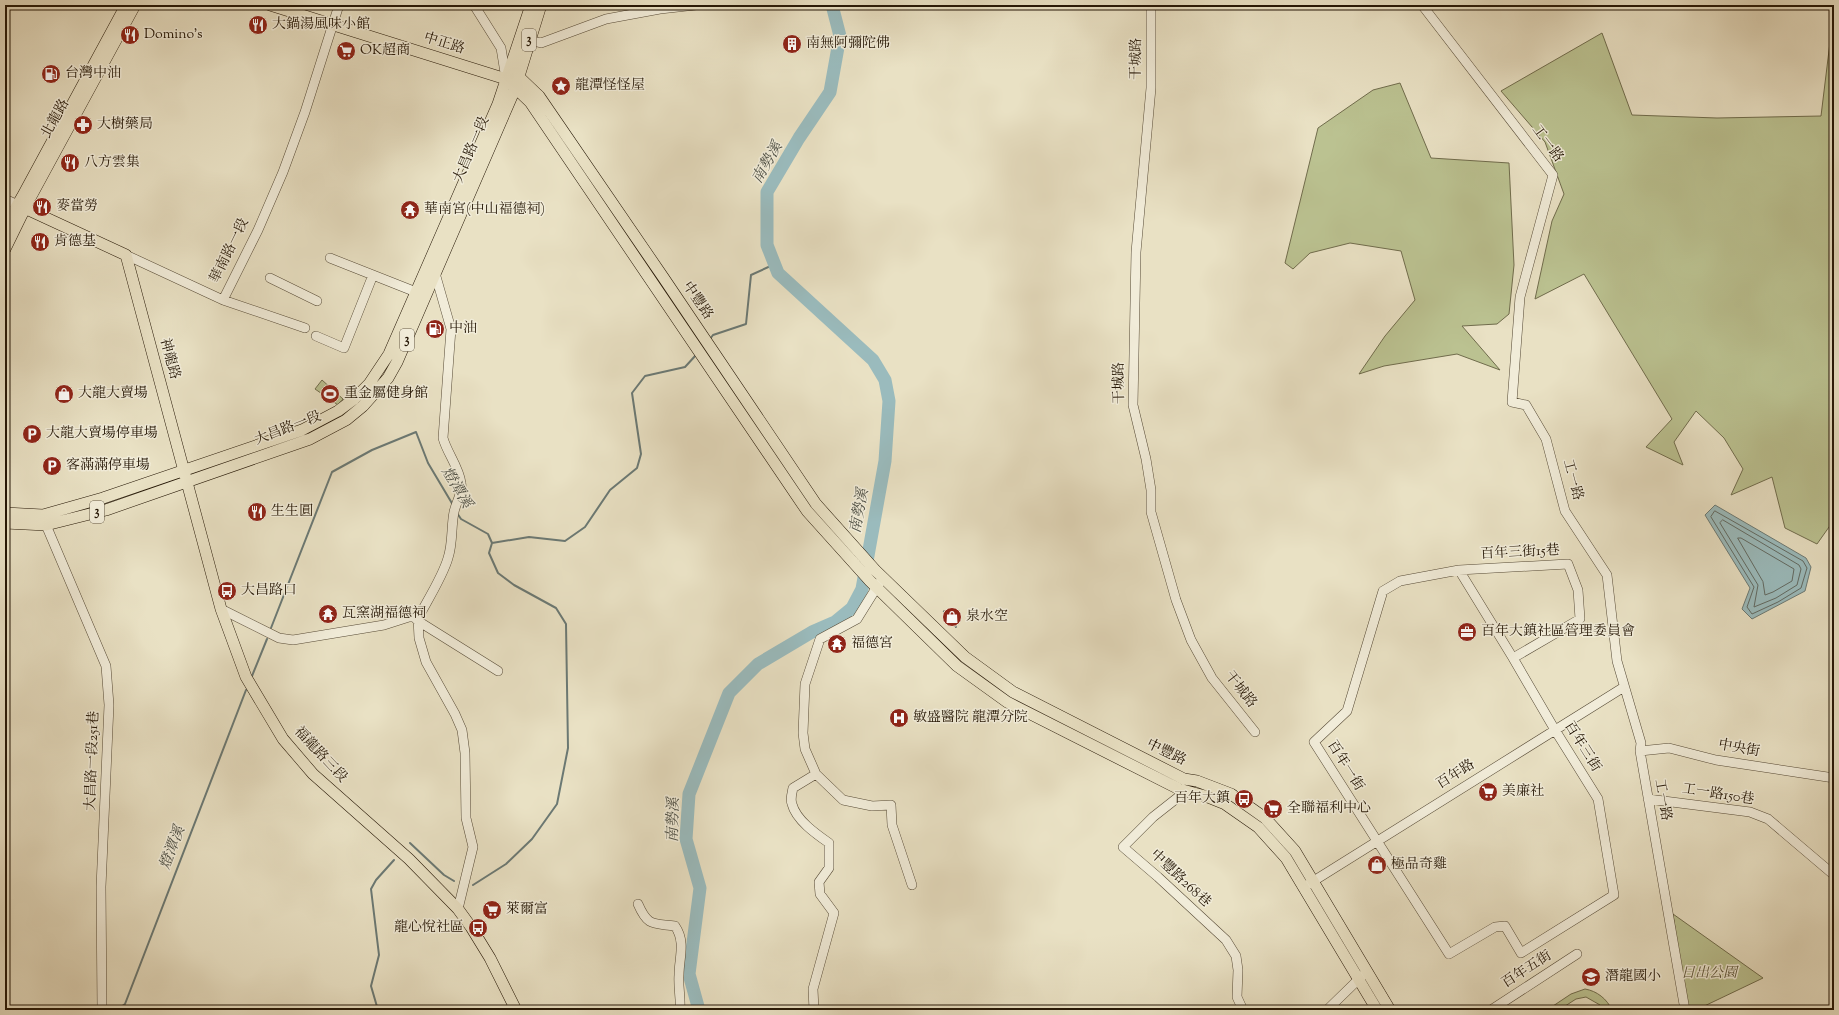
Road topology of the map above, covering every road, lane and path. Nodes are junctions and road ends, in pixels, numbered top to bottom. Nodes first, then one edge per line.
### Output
1 (126, 5) edge
2 (135, 5) edge
3 (270, 5) edge
4 (339, 5) edge
5 (474, 5) edge
6 (531, 5) edge
7 (541, 5) edge
8 (696, 5) edge
9 (1151, 5) edge
10 (1422, 5) edge
11 (333, 25) junction
12 (529, 40) junction
13 (518, 76) junction
14 (506, 79) junction
15 (515, 89) junction
16 (5, 199) edge
17 (22, 207) junction
18 (5, 226) edge
19 (5, 249) edge
20 (126, 255) junction
21 (330, 258) dead end
22 (435, 274) junction
23 (373, 275) junction
24 (270, 278) dead end
25 (416, 292) junction
26 (223, 300) junction
27 (317, 301) dead end
28 (304, 328) dead end
29 (316, 336) dead end
30 (742, 393) junction
31 (732, 400) junction
32 (185, 476) junction
33 (5, 513) edge
34 (5, 523) edge
35 (46, 525) junction
36 (1459, 570) junction
37 (877, 582) junction
38 (221, 609) junction
39 (418, 621) junction
40 (1513, 658) junction
41 (498, 671) dead end
42 (1624, 687) junction
43 (1555, 730) junction
44 (1255, 732) dead end
45 (1640, 751) junction
46 (816, 774) junction
47 (1834, 778) edge
48 (1186, 791) junction
49 (1648, 799) junction
50 (1376, 842) junction
51 (1834, 875) edge
52 (1309, 884) junction
53 (912, 886) dead end
54 (638, 904) dead end
55 (458, 909) junction
56 (1505, 926) joint
57 (1577, 954) dead end
58 (1363, 975) junction
59 (102, 1010) edge
60 (516, 1010) edge
61 (680, 1010) edge
62 (814, 1010) edge
63 (1243, 1010) edge
64 (1327, 1010) edge
65 (1377, 1010) edge
66 (1390, 1010) edge
67 (1491, 1010) edge
68 (1685, 1010) edge

1 - 17 main road, 北龍路
2 - 17 main road, 北龍路
3 - 11 main road, 中正路
4 - 11 street, 華南路一段
5 - 14 street
6 - 14 main road, 3
7 - 12 main road, 3
8 - 12 street
9 - 44 street, 干城路
10 - 42 street, 工一路
11 - 14 main road, 中正路
11 - 26 street, 華南路一段
12 - 13 main road, 3
13 - 14 main road
13 - 15 main road, 大昌路一段 / 3
13 - 30 main road, 中豐路
14 - 15 main road
14 - 25 main road, 大昌路一段 / 3
15 - 22 main road, 大昌路一段 / 3
15 - 31 main road, 中豐路
16 - 17 street
17 - 18 main road, 北龍路
17 - 19 main road, 北龍路
17 - 20 main road, 華南路一段
20 - 26 street, 華南路一段
20 - 32 main road, 神龍路
21 - 23 street
22 - 32 main road, 大昌路一段 / 3
22 - 39 street
23 - 25 street
23 - 29 street
24 - 27 street
25 - 32 main road, 大昌路一段 / 3
26 - 28 street
30 - 31 main road
30 - 37 main road, 中豐路
31 - 37 main road, 中豐路
32 - 33 main road, 大昌路一段 / 3
32 - 35 main road, 大昌路一段 / 3
32 - 38 main road, 福龍路三段
34 - 35 main road, 大昌路一段 / 3
35 - 59 street, 大昌路一段251巷
36 - 40 street, 百年三街
36 - 40 street, 百年三街15巷
36 - 50 street, 百年一街
37 - 46 street
37 - 48 main road, 中豐路
37 - 52 main road, 中豐路
38 - 39 street
38 - 55 main road, 福龍路三段
39 - 41 street
39 - 55 street
40 - 43 street, 百年三街
42 - 43 street, 百年路
42 - 45 street, 工一路
43 - 50 street, 百年路
43 - 56 street, 百年三街
45 - 47 street, 中央街
45 - 49 street, 工一路
46 - 53 street
46 - 62 street
48 - 52 main road, 中豐路
48 - 63 street, 中豐路268巷
49 - 51 street, 工一路150巷
49 - 68 street, 工一路
50 - 52 street, 百年路
50 - 56 street, 百年一街
52 - 58 main road, 中豐路
54 - 61 street
55 - 60 main road, 福龍路三段
57 - 67 street, 百年五街
58 - 64 street
58 - 65 main road, 中豐路
58 - 66 main road, 中豐路

